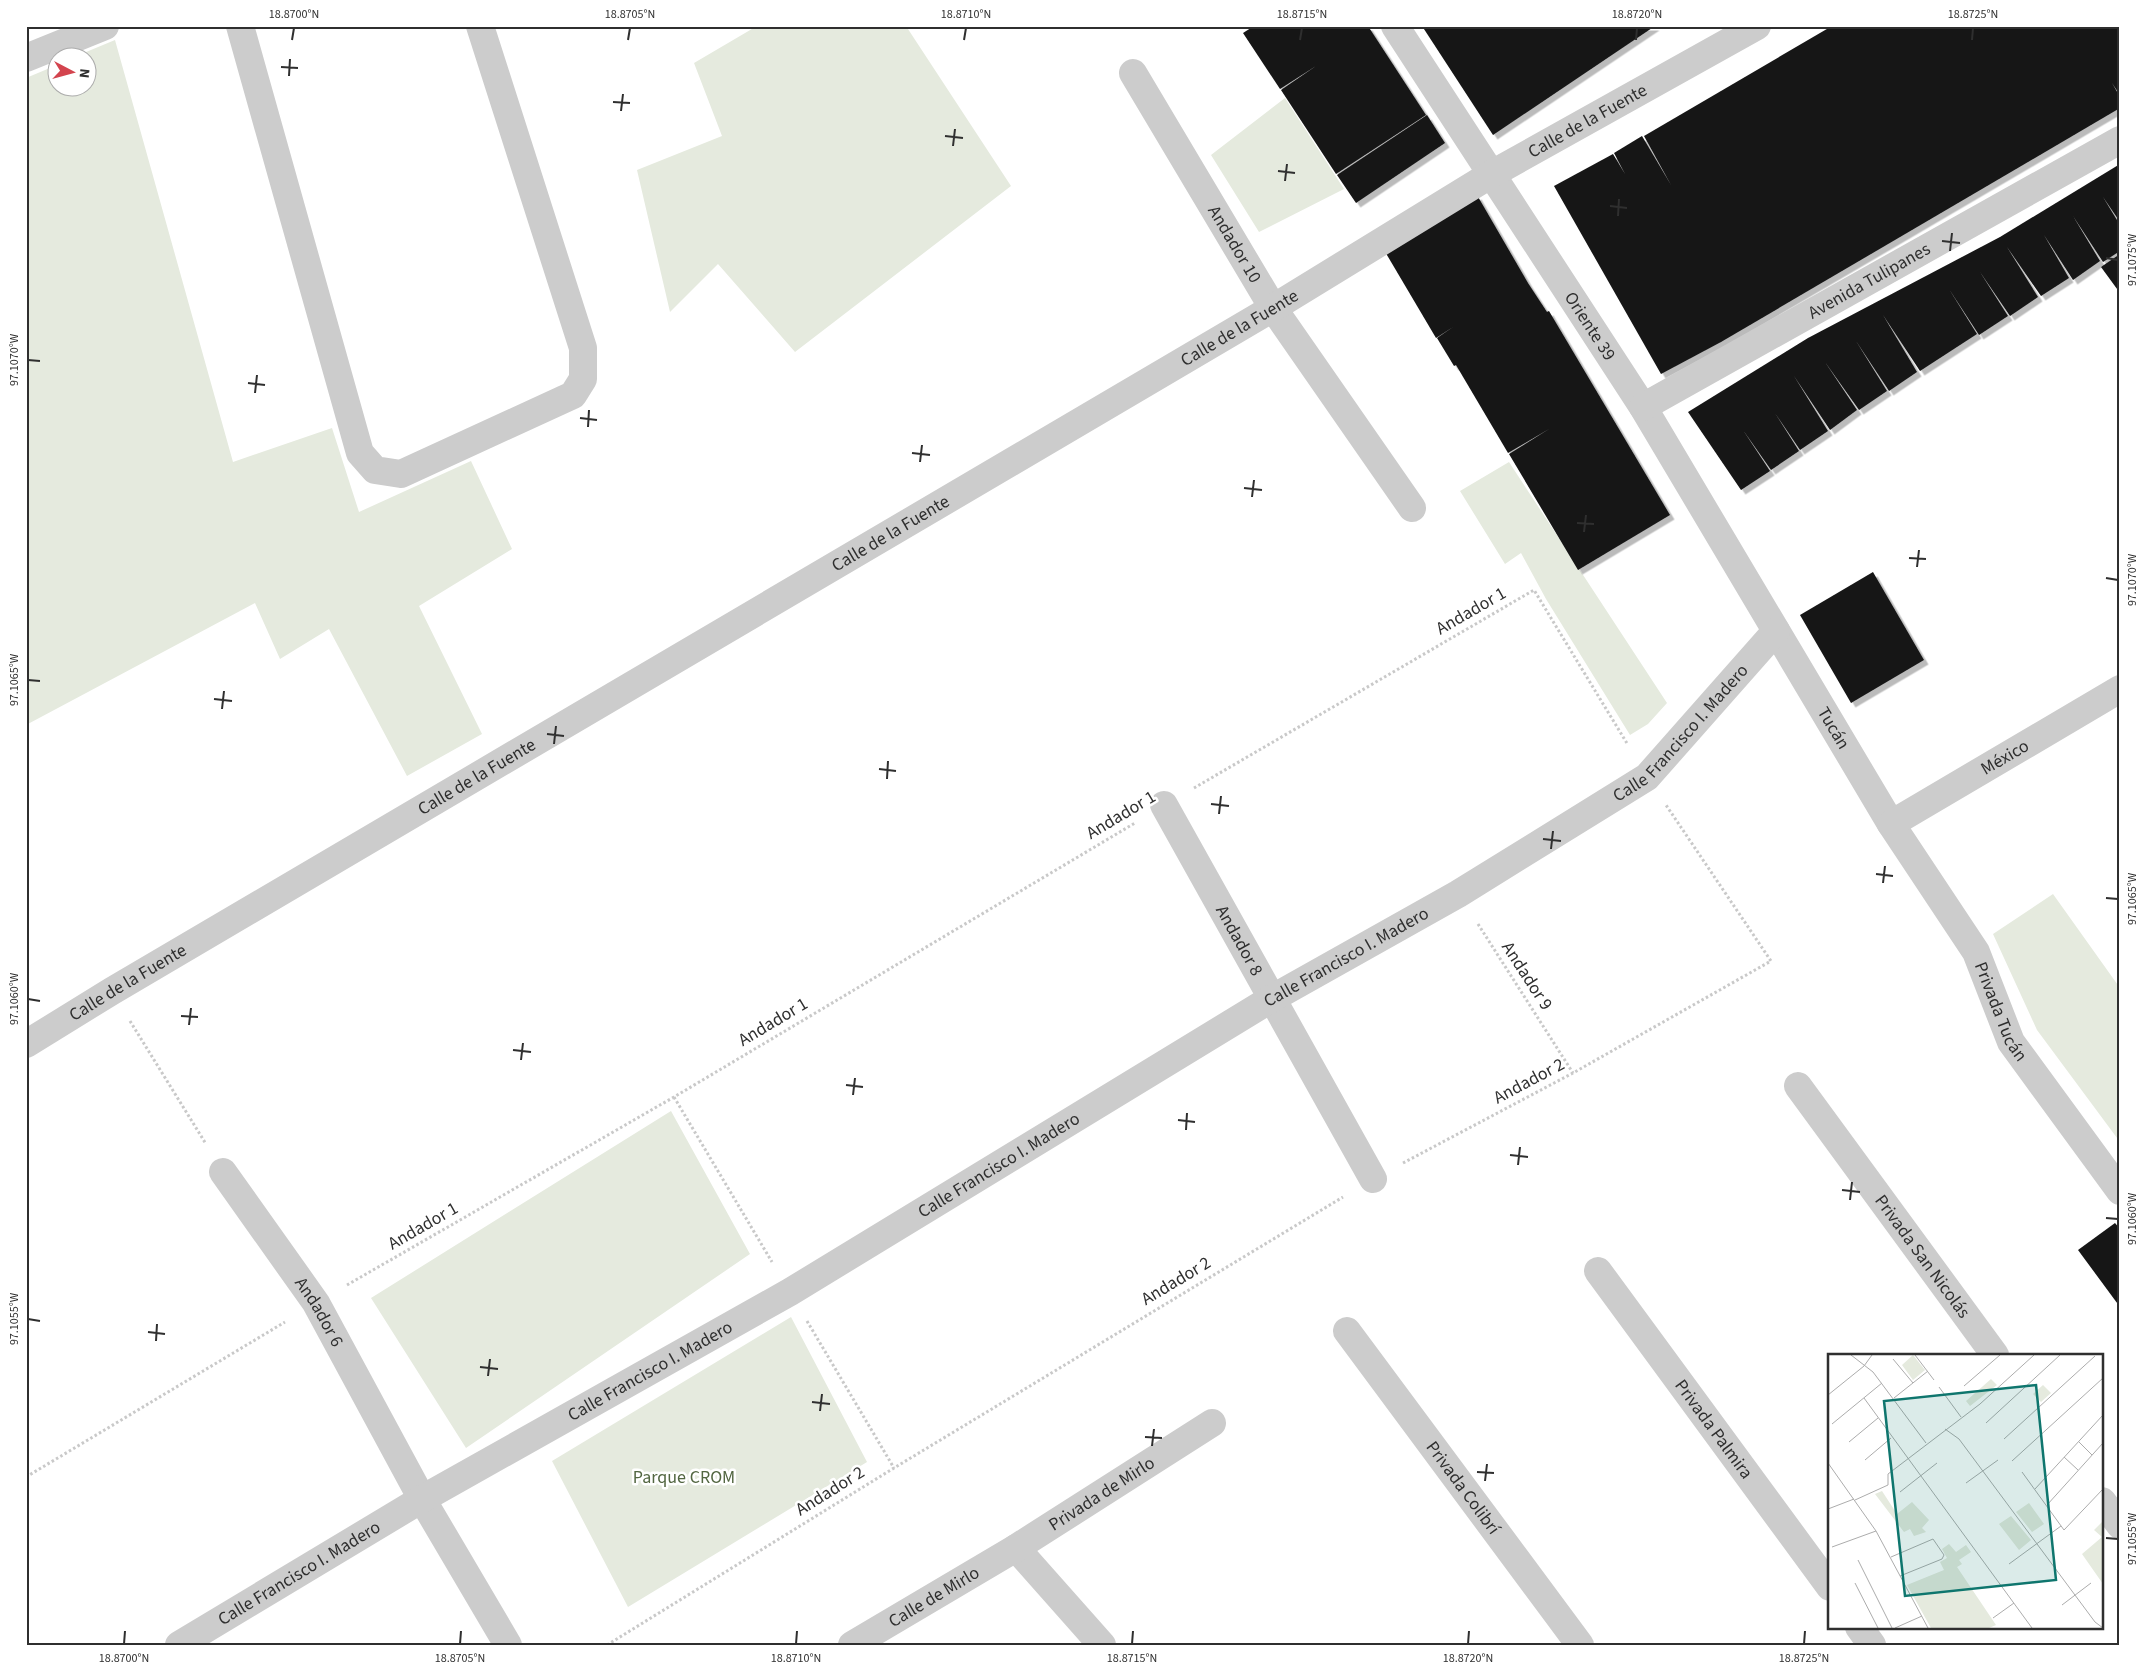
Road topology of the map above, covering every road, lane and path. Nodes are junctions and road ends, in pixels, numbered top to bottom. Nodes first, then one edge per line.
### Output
1 (105, 26) edge
2 (240, 26) edge
3 (480, 26) edge
4 (1395, 26) edge
5 (1739, 30) edge
6 (26, 58) edge
7 (1133, 73) dead end
8 (2120, 140) edge
9 (1490, 175) junction
10 (1273, 308) junction
11 (1643, 408) junction
12 (1412, 508) dead end
13 (1534, 590) dead end
14 (1776, 630) junction
15 (2120, 689) edge
16 (1164, 806) junction
17 (1891, 824) junction
18 (1458, 894) junction
19 (1771, 961) dead end
20 (112, 991) junction
21 (1271, 999) junction
22 (26, 1044) edge
23 (1573, 1073) junction
24 (1798, 1086) dead end
25 (223, 1172) joint
26 (1373, 1179) junction
27 (2120, 1192) edge
28 (1598, 1271) dead end
29 (316, 1303) junction
30 (1347, 1331) dead end
31 (1994, 1354) edge
32 (1212, 1423) dead end
33 (26, 1477) edge
34 (422, 1499) junction
35 (2104, 1504) edge
36 (2120, 1525) edge
37 (1016, 1548) junction
38 (1828, 1584) edge
39 (1860, 1628) edge
40 (179, 1645) edge
41 (508, 1645) edge
42 (607, 1645) edge
43 (852, 1645) edge
44 (1102, 1645) edge
45 (1580, 1645) edge
46 (1872, 1645) edge

1 - 6 street
2 - 3 street
4 - 9 street, Oriente 39
5 - 9 street, Calle de la Fuente
7 - 10 street, Andador 10
8 - 11 street, Avenida Tulipanes
9 - 10 street, Calle de la Fuente
9 - 11 street, Oriente 39
10 - 12 street, Andador 10
10 - 20 street, Calle de la Fuente
11 - 14 street, Oriente 39
13 - 16 path, Andador 1
14 - 17 street, Tucán
14 - 18 street, Calle Francisco I. Madero
15 - 17 street, México
16 - 21 street, Andador 8
16 - 29 path, Andador 1
17 - 27 street, Privada Tucán
18 - 21 street, Calle Francisco I. Madero
18 - 23 path, Andador 9
19 - 23 path, Andador 2
20 - 22 street, Calle de la Fuente
20 - 25 path
21 - 26 street, Andador 8
21 - 34 street, Calle Francisco I. Madero
23 - 26 path, Andador 2
24 - 31 street, Privada San Nicolás
25 - 29 street, Andador 6
26 - 42 path, Andador 2
28 - 38 street, Privada Palmira
29 - 33 path, Andador 1
29 - 34 street, Andador 6
30 - 45 street, Privada Colibrí
32 - 37 street, Privada de Mirlo
34 - 40 street, Calle Francisco I. Madero
34 - 41 street, Andador 6
35 - 36 street
37 - 43 street, Calle de Mirlo
37 - 44 street
39 - 46 street

